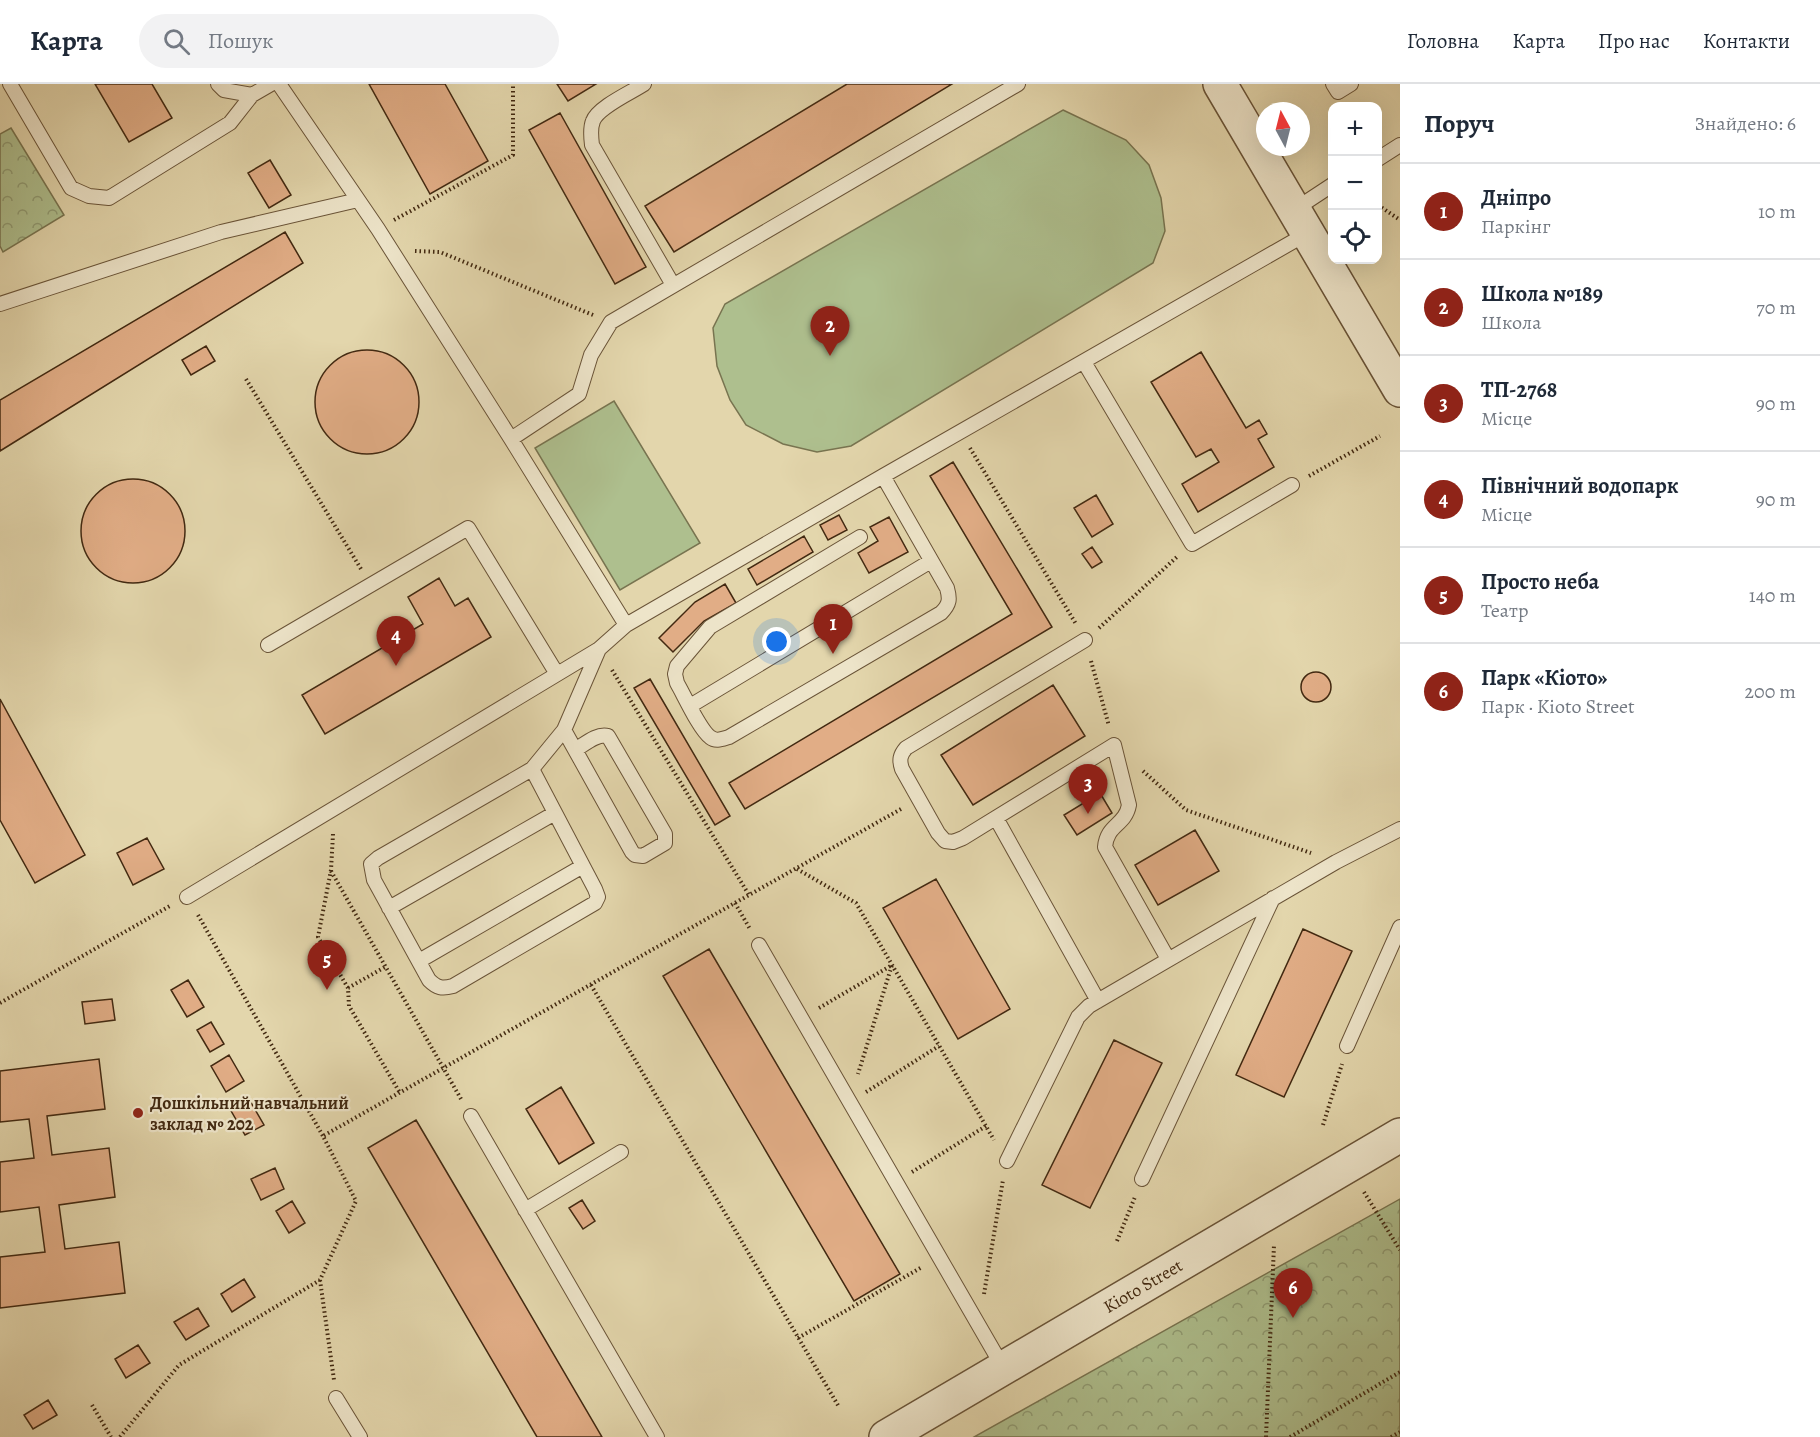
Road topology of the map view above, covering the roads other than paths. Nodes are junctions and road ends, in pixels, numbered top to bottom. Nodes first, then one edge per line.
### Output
1 (10, 84) edge
2 (218, 84) edge
3 (271, 84) edge
4 (279, 84) edge
5 (645, 84) edge
6 (1018, 84) edge
7 (1333, 84) edge
8 (1351, 84) edge
9 (1228, 87) edge
10 (252, 95) junction
11 (1400, 146) edge
12 (1382, 156) edge
13 (1328, 190) edge
14 (358, 200) junction
15 (1301, 222) junction
16 (673, 285) junction
17 (0, 304) edge
18 (1084, 362) junction
19 (1400, 390) edge
20 (512, 439) junction
21 (883, 476) junction
22 (1292, 485) road end
23 (860, 537) dead end
24 (931, 561) junction
25 (626, 625) junction
26 (1085, 640) road end
27 (268, 645) dead end
28 (599, 649) junction
29 (557, 674) junction
30 (690, 706) junction
31 (564, 730) junction
32 (575, 750) junction
33 (532, 769) junction
34 (555, 813) junction
35 (996, 818) junction
36 (1400, 829) edge
37 (583, 866) junction
38 (187, 897) road end
39 (1273, 898) junction
40 (389, 908) junction
41 (1400, 927) edge
42 (759, 945) road end
43 (1168, 959) junction
44 (419, 961) junction
45 (1098, 1001) junction
46 (1347, 1046) road end
47 (471, 1116) road end
48 (1400, 1135) edge
49 (621, 1152) dead end
50 (1006, 1161) road end
51 (1142, 1179) road end
52 (525, 1210) junction
53 (1004, 1369) junction
54 (336, 1398) road end
55 (360, 1437) edge
56 (657, 1437) edge
57 (886, 1437) edge

1 - 10 lane
2 - 10 lane
3 - 10 lane
4 - 14 lane
5 - 16 lane
6 - 16 lane
7 - 8 lane
9 - 15 street
11 - 12 lane
13 - 15 lane
14 - 17 lane
14 - 20 lane
15 - 18 lane
15 - 19 street
16 - 20 lane
18 - 21 lane
18 - 22 lane
20 - 25 lane
21 - 24 lane
21 - 25 lane
23 - 30 lane
24 - 30 lane
24 - 30 lane
25 - 28 lane
26 - 35 lane
27 - 29 lane
28 - 29 lane
28 - 31 lane
29 - 38 lane
31 - 32 lane
31 - 33 lane
32 - 32 lane
33 - 34 lane
33 - 40 lane
34 - 37 lane
34 - 40 lane
35 - 43 lane
35 - 45 lane
36 - 39 lane
37 - 44 lane
37 - 44 lane
39 - 43 lane
39 - 51 lane
40 - 44 lane
41 - 46 lane
42 - 53 lane
43 - 45 lane
45 - 50 lane
47 - 52 lane
48 - 53 street, Kioto Street
49 - 52 lane
52 - 56 lane
53 - 57 street, Kioto Street
54 - 55 lane

